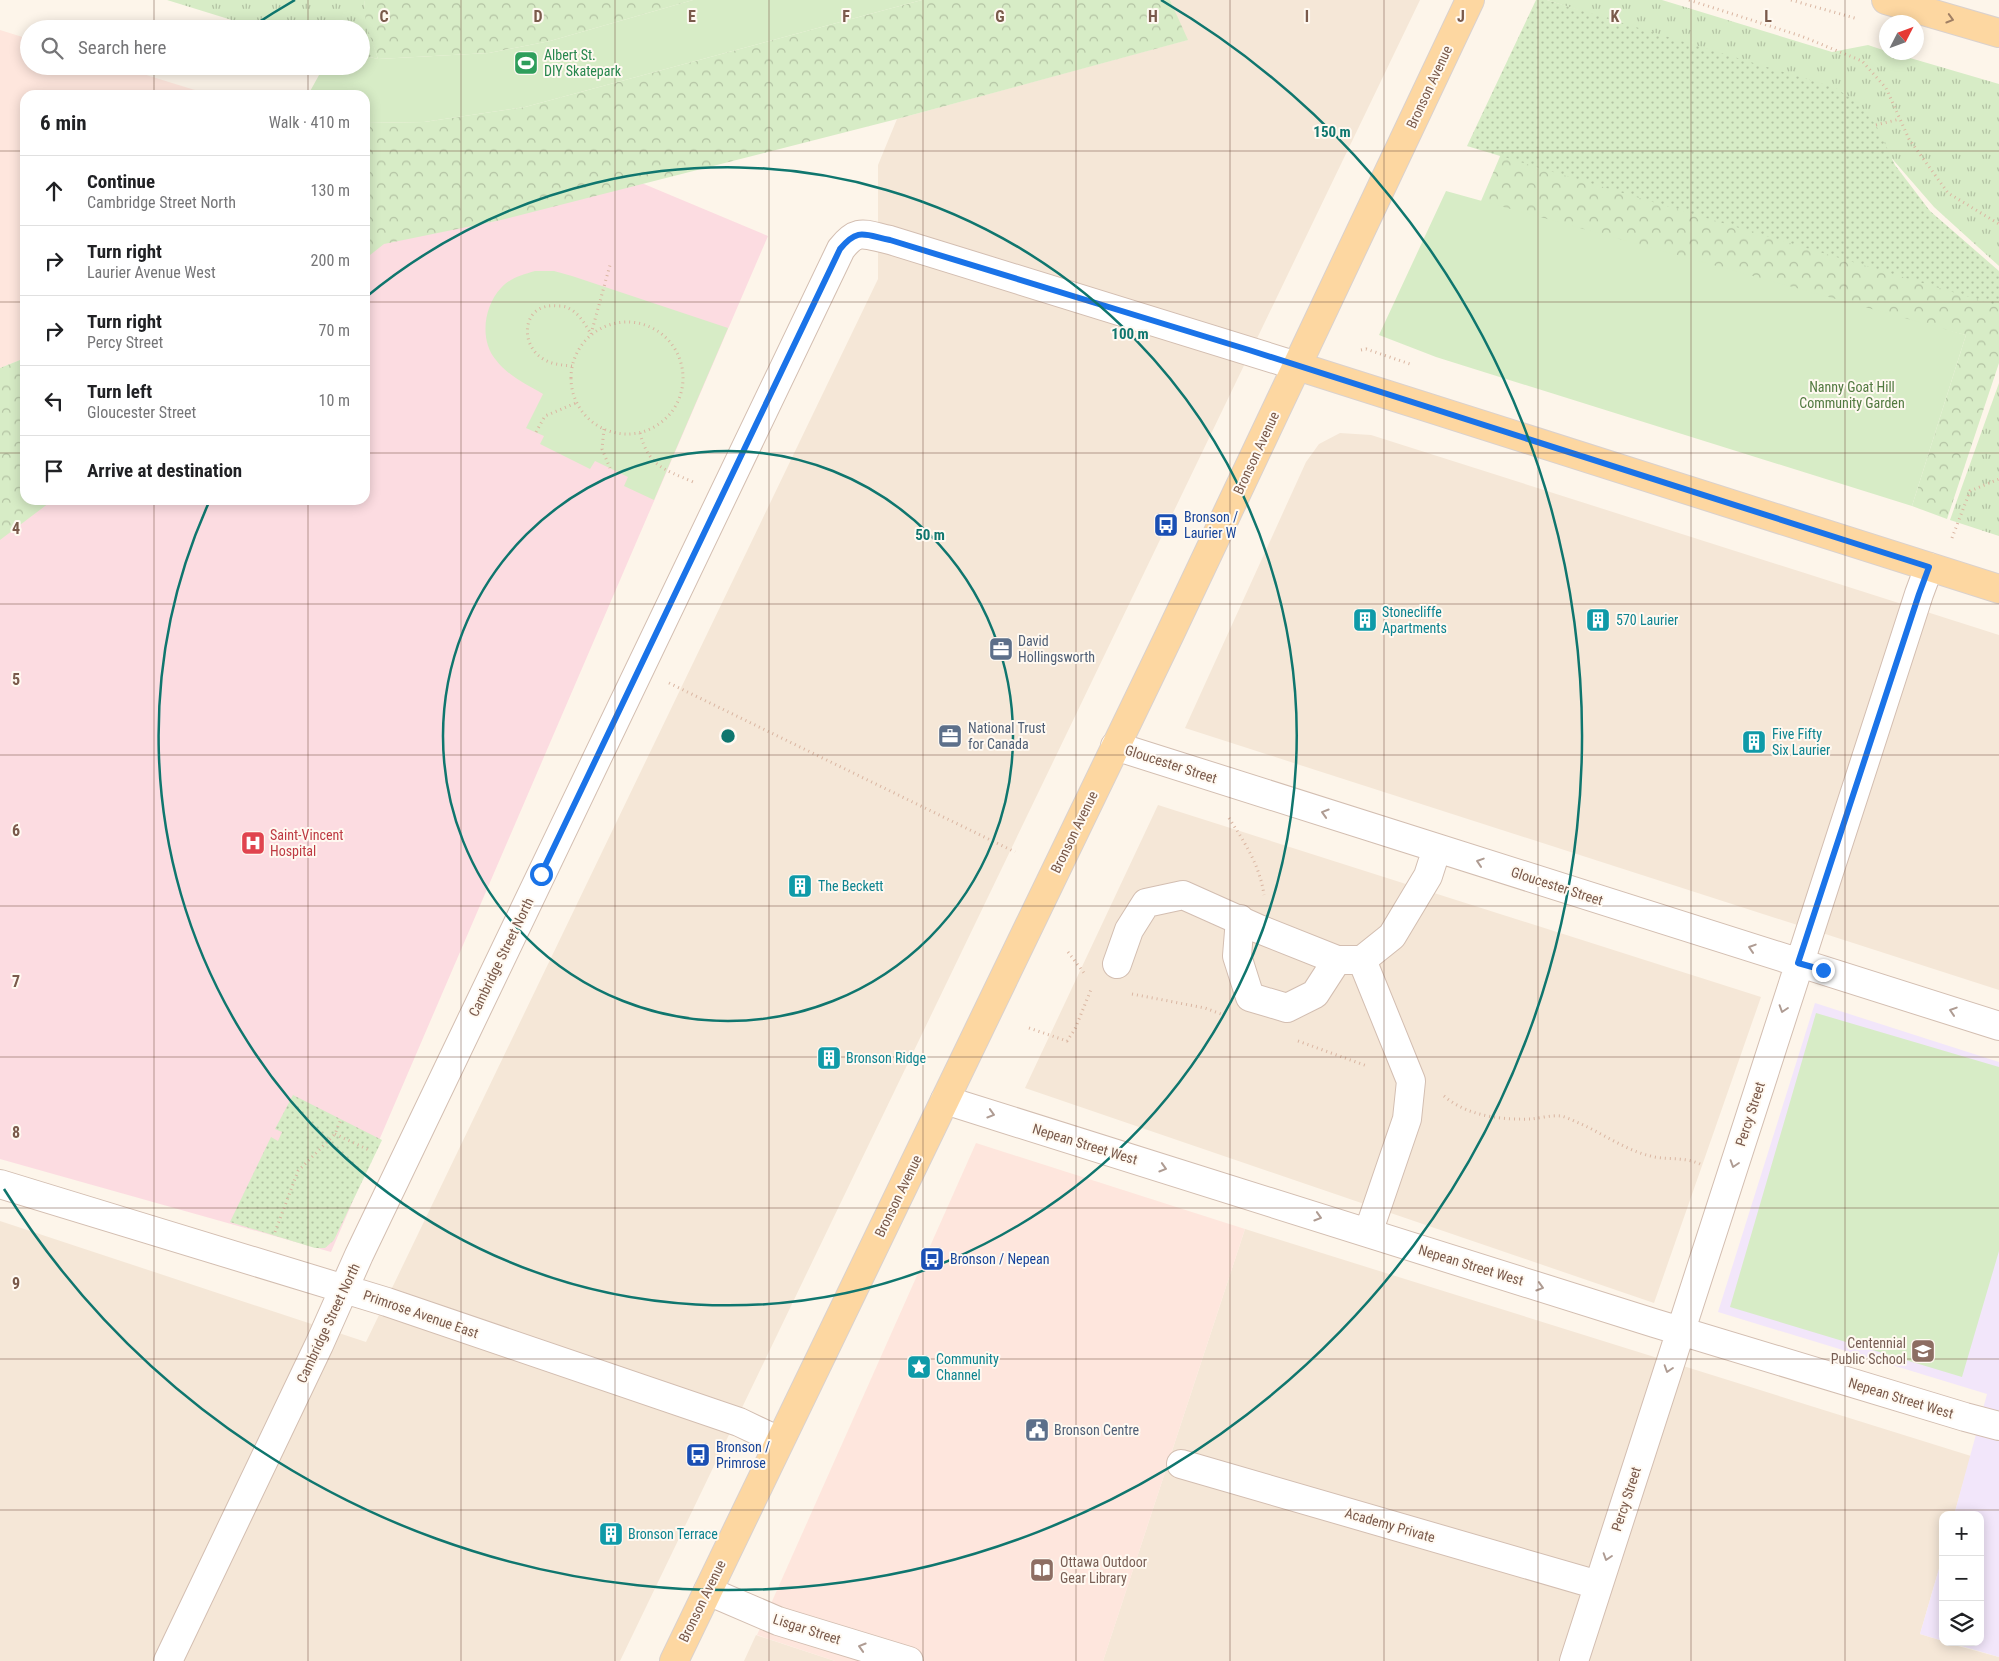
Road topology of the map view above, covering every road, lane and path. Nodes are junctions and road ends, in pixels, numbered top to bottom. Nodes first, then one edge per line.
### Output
1 (1470, 0) edge
2 (1689, 0) edge
3 (1791, 0) edge
4 (1886, 0) edge
5 (1859, 20) dead end
6 (1999, 33) edge
7 (1900, 119) junction
8 (1876, 126) dead end
9 (1999, 224) edge
10 (610, 265) dead end
11 (591, 334) junction
12 (572, 366) junction
13 (1297, 366) junction
14 (576, 403) junction
15 (604, 429) junction
16 (536, 432) dead end
17 (640, 433) junction
18 (610, 468) dead end
19 (1999, 479) edge
20 (698, 485) dead end
21 (1955, 530) dead end
22 (1929, 567) junction
23 (1999, 589) edge
24 (640, 667) junction
25 (1115, 746) junction
26 (1226, 814) dead end
27 (1437, 848) junction
28 (1015, 852) dead end
29 (1249, 924) junction
30 (1068, 952) dead end
31 (1349, 960) junction
32 (1798, 963) junction
33 (1117, 964) dead end
34 (1088, 978) dead end
35 (1093, 985) dead end
36 (1999, 1026) edge
37 (1029, 1028) dead end
38 (945, 1100) junction
39 (341, 1119) dead end
40 (336, 1134) junction
41 (375, 1153) dead end
42 (0, 1184) edge
43 (1368, 1233) junction
44 (274, 1235) dead end
45 (344, 1288) junction
46 (1680, 1331) junction
47 (1999, 1426) edge
48 (779, 1441) junction
49 (1181, 1464) dead end
50 (1598, 1585) junction
51 (708, 1591) junction
52 (168, 1661) edge
53 (674, 1661) edge
54 (908, 1661) edge
55 (1574, 1661) edge

1 - 13 main road, Bronson Avenue
2 - 7 path
3 - 5 path
4 -> 6 main road
7 - 8 path
7 - 9 path
10 - 11 path
11 - 12 path
11 - 12 path
11 - 17 path
12 - 14 path
13 - 22 main road
13 - 24 street, Cambridge Street North
13 - 25 main road, Bronson Avenue
14 - 15 path
14 - 16 path
15 - 17 path
15 - 18 path
17 - 20 path
19 - 21 path
22 - 23 main road
22 - 32 street, Percy Street
24 - 28 path
24 - 45 street, Cambridge Street North
27 -> 25 street, Gloucester Street
25 - 38 main road, Bronson Avenue
26 - 29 path
27 - 31 street
32 -> 27 street, Gloucester Street
29 - 31 street
29 - 31 street
29 - 33 street
30 - 34 path
31 - 43 street
36 -> 32 street, Gloucester Street
32 -> 46 street, Percy Street
35 - 37 path
38 -> 43 street, Nepean Street West
38 - 48 main road, Bronson Avenue
39 - 40 path
40 - 41 path
40 - 44 path
42 - 45 street, Primrose Avenue East
43 -> 46 street, Nepean Street West
45 - 48 street, Primrose Avenue East
45 - 52 street, Cambridge Street North
46 - 47 street, Nepean Street West
46 -> 50 street, Percy Street
48 - 51 main road, Bronson Avenue
49 - 50 street, Academy Private
50 - 55 street, Percy Street
51 - 53 main road, Bronson Avenue
54 -> 51 street, Lisgar Street

